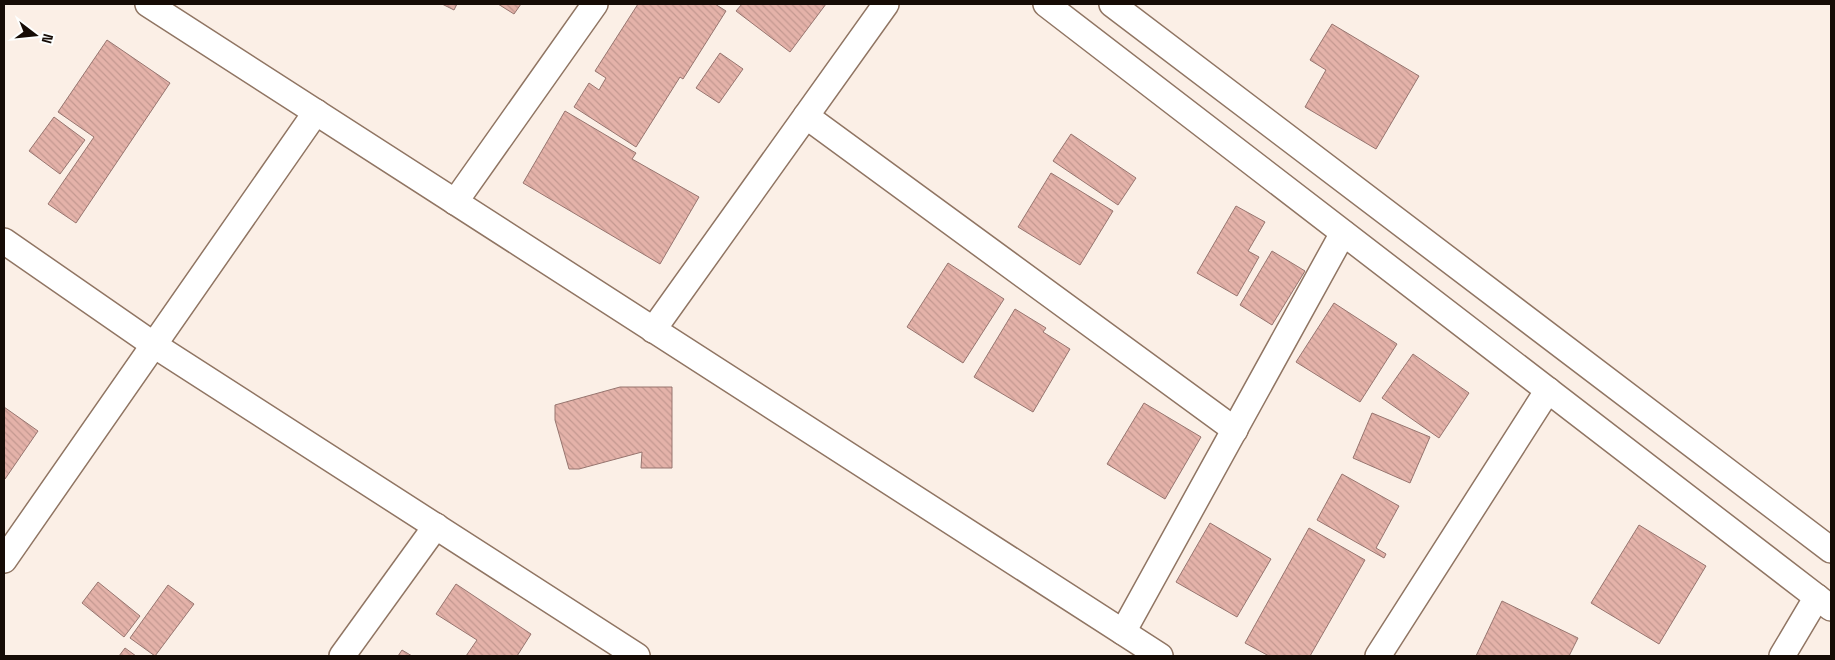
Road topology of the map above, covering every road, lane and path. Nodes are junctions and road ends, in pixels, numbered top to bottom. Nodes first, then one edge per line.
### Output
1 (148, 4) edge
2 (595, 4) edge
3 (886, 4) edge
4 (1046, 4) edge
5 (1112, 4) edge
6 (316, 112) junction
7 (806, 116) junction
8 (455, 202) junction
9 (1343, 233) junction
10 (4, 241) edge
11 (653, 330) junction
12 (154, 345) junction
13 (1548, 390) junction
14 (1235, 430) junction
15 (436, 526) junction
16 (1831, 550) edge
17 (4, 560) edge
18 (1824, 603) edge
19 (1123, 632) junction
20 (342, 656) edge
21 (636, 656) edge
22 (1160, 656) edge
23 (1378, 656) edge
24 (1782, 656) edge

1 - 6 street
2 - 8 street
3 - 7 street
4 - 9 street
5 - 16 street
6 - 8 street
6 - 12 street
7 - 11 street
7 - 14 street
8 - 11 street
9 - 13 street
9 - 14 street
10 - 12 street
11 - 19 street
12 - 15 street
12 - 17 street
13 - 18 street
13 - 23 street
14 - 19 street
15 - 20 street
15 - 21 street
18 - 24 street
19 - 22 street

